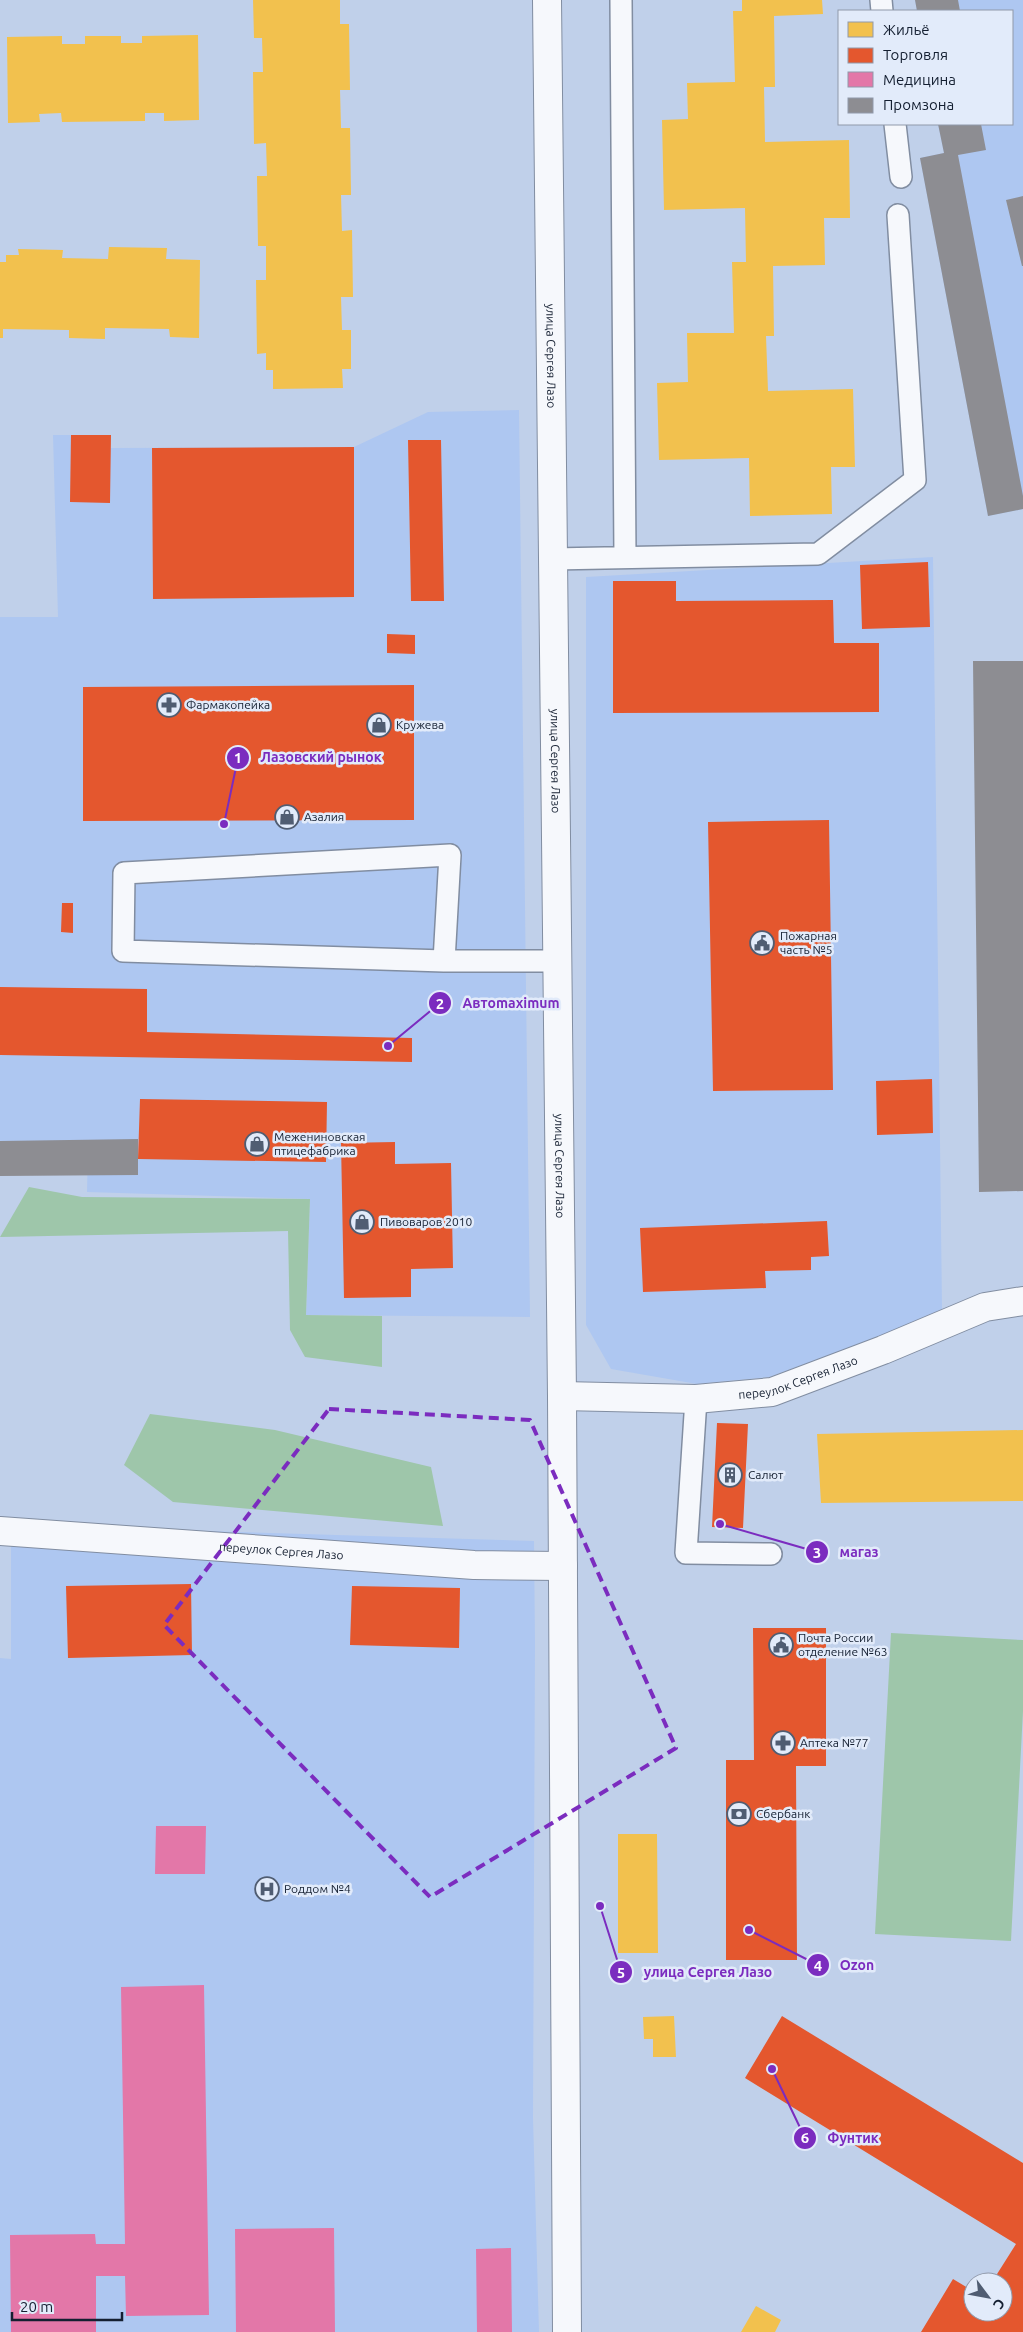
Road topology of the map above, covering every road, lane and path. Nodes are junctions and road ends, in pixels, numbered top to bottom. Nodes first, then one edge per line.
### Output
1 (547, 0) edge
2 (621, 0) edge
3 (895, 125) edge
4 (901, 178) dead end
5 (898, 215) dead end
6 (625, 557) junction
7 (552, 559) junction
8 (444, 961) junction
9 (556, 961) junction
10 (1023, 1301) edge
11 (562, 1396) junction
12 (696, 1399) junction
13 (0, 1531) edge
14 (771, 1554) dead end
15 (563, 1566) junction
16 (567, 2332) edge

1 - 7 street, улица Сергея Лазо
2 - 6 lane
3 - 4 lane
5 - 6 lane
6 - 7 lane
7 - 9 street, улица Сергея Лазо
8 - 8 lane
8 - 9 lane
9 - 11 street, улица Сергея Лазо
10 - 12 street, переулок Сергея Лазо
11 - 12 street, переулок Сергея Лазо
11 - 15 street, улица Сергея Лазо
12 - 14 lane
13 - 15 street, переулок Сергея Лазо
15 - 16 street, улица Сергея Лазо

